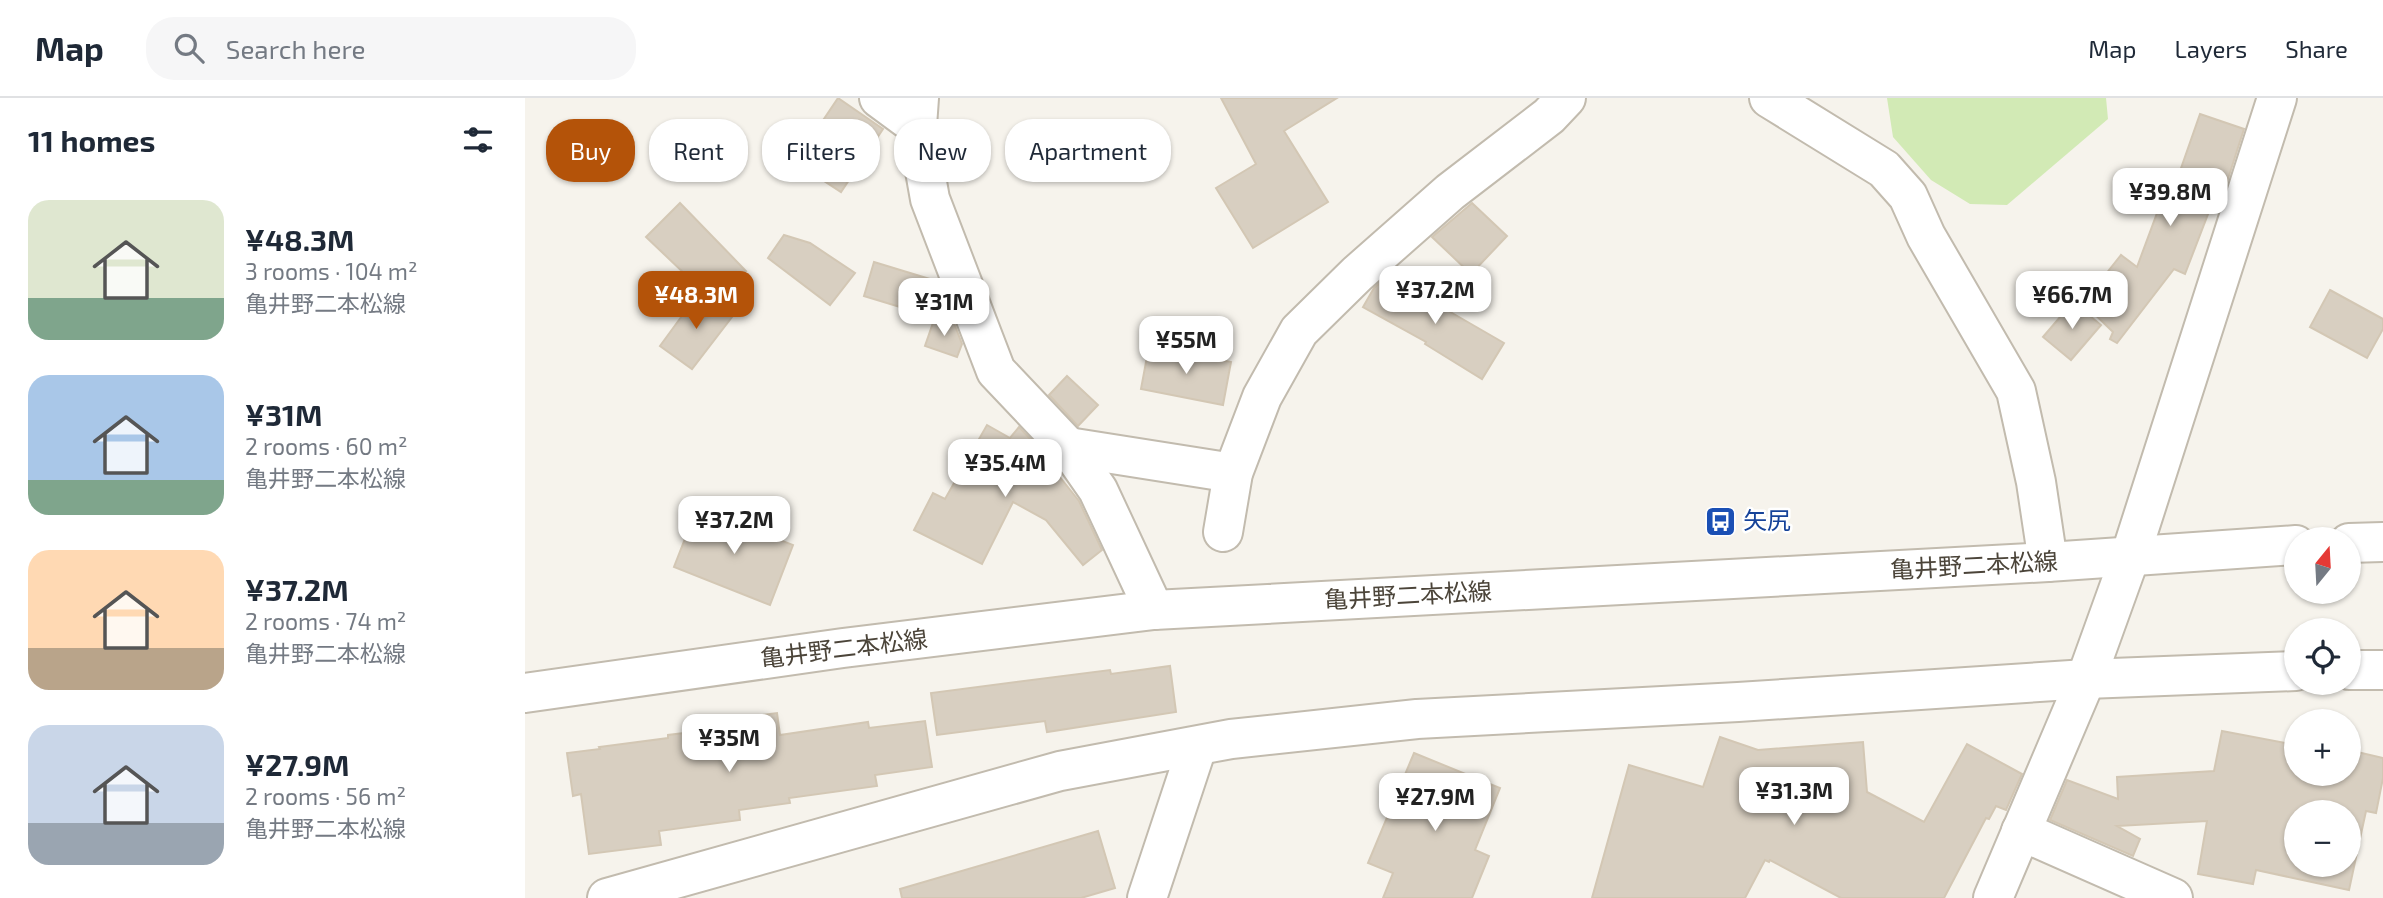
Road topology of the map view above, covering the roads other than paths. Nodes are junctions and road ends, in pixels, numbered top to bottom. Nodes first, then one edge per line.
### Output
1 (879, 98) edge
2 (1566, 98) edge
3 (1769, 98) edge
4 (2277, 98) edge
5 (918, 112) edge
6 (1068, 447) junction
7 (1233, 473) junction
8 (1223, 532) dead end
9 (2383, 541) edge
10 (2361, 542) edge
11 (2284, 546) edge
12 (2130, 557) junction
13 (2048, 562) junction
14 (1154, 610) junction
15 (2361, 670) edge
16 (2383, 670) edge
17 (2284, 671) edge
18 (2086, 679) junction
19 (525, 693) edge
20 (1197, 747) junction
21 (2021, 831) junction
22 (607, 898) edge
23 (1147, 898) edge
24 (1993, 898) edge
25 (2173, 898) edge

1 - 5 street
2 - 7 street
3 - 13 street
4 - 12 street
5 - 6 street
6 - 7 street
6 - 14 street
7 - 8 street
9 - 10 street
11 - 12 street, 亀井野二本松線
12 - 13 street, 亀井野二本松線
12 - 18 street
13 - 14 street, 亀井野二本松線
14 - 19 street, 亀井野二本松線
15 - 16 street
17 - 18 street
18 - 20 street
18 - 21 street
20 - 22 street
20 - 23 street
21 - 24 street
21 - 25 street

